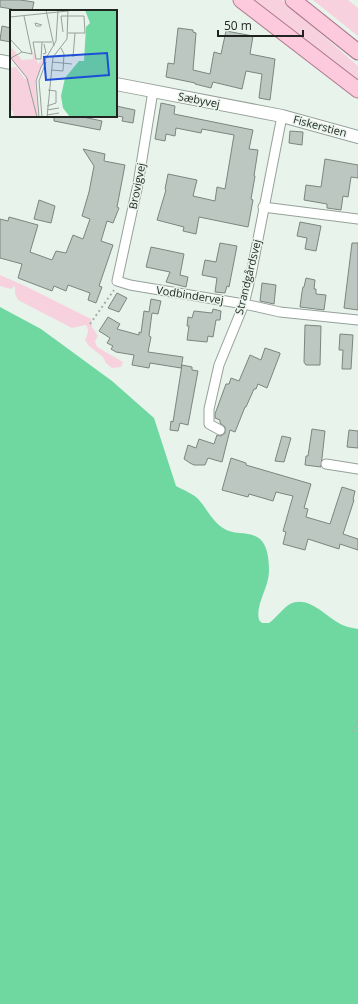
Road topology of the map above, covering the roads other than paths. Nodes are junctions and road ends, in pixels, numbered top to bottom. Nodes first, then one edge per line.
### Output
1 (241, 0) edge
2 (293, 0) edge
3 (358, 52) edge
4 (0, 61) edge
5 (10, 63) edge
6 (117, 84) edge
7 (358, 90) edge
8 (153, 91) junction
9 (282, 116) junction
10 (358, 137) edge
11 (263, 207) junction
12 (358, 219) edge
13 (116, 281) joint
14 (244, 304) junction
15 (358, 320) edge
16 (220, 430) dead end
17 (326, 464) dead end
18 (358, 469) edge

1 - 7 main road
2 - 3 main road
4 - 5 street
6 - 8 street, Sæbyvej
8 - 9 street, Sæbyvej
8 - 13 street, Brovigvej
9 - 10 street, Fiskerstien
9 - 11 street, Strandgårdsvej
11 - 12 street
11 - 14 street, Strandgårdsvej
13 - 14 street, Vodbindervej
14 - 15 street, Vodbindervej
14 - 16 street, Strandgårdsvej
17 - 18 street

